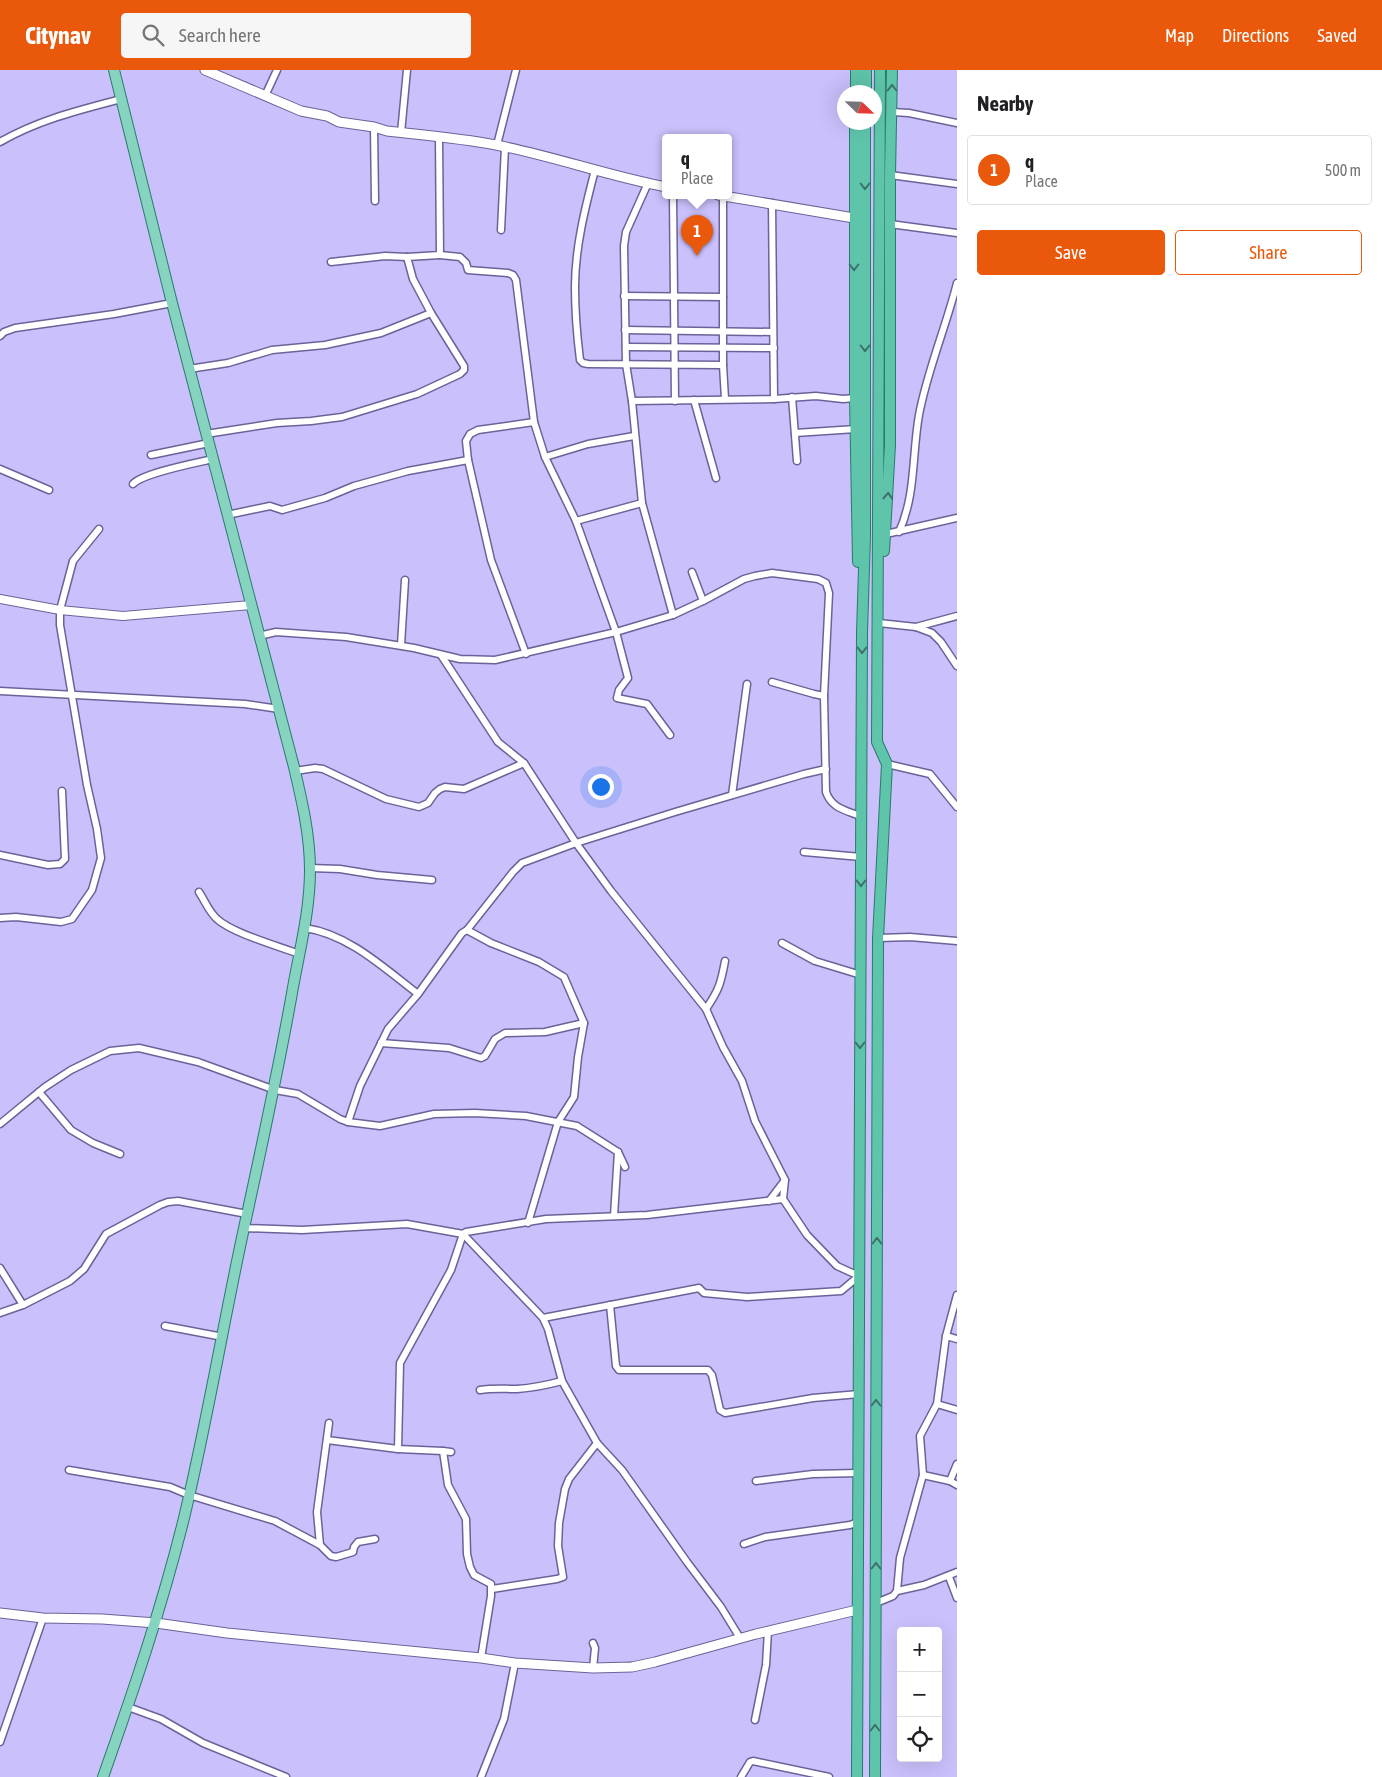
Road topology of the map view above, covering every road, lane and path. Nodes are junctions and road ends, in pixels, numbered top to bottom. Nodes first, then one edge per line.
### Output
1 (114, 70) edge
2 (204, 70) edge
3 (276, 70) edge
4 (407, 70) edge
5 (516, 70) edge
6 (856, 70) edge
7 (866, 70) edge
8 (880, 70) edge
9 (892, 70) edge
10 (856, 85) edge
11 (866, 85) edge
12 (265, 96) junction
13 (121, 99) junction
14 (892, 112) junction
15 (957, 123) edge
16 (374, 127) junction
17 (855, 130) edge
18 (865, 130) edge
19 (401, 133) junction
20 (439, 137) junction
21 (0, 142) edge
22 (501, 146) junction
23 (595, 170) junction
24 (890, 175) junction
25 (648, 183) junction
26 (957, 184) edge
27 (662, 186) edge
28 (732, 197) edge
29 (673, 199) edge
30 (720, 199) edge
31 (375, 201) dead end
32 (772, 203) junction
33 (854, 218) junction
34 (890, 224) junction
35 (501, 230) dead end
36 (957, 233) edge
37 (440, 255) junction
38 (407, 257) junction
39 (331, 262) dead end
40 (957, 283) edge
41 (624, 296) junction
42 (674, 297) junction
43 (722, 297) junction
44 (172, 303) junction
45 (953, 312) edge
46 (431, 313) junction
47 (625, 330) junction
48 (674, 330) junction
49 (723, 331) junction
50 (773, 332) junction
51 (0, 336) edge
52 (626, 347) junction
53 (674, 347) junction
54 (724, 348) junction
55 (774, 348) junction
56 (626, 364) junction
57 (674, 364) junction
58 (723, 365) junction
59 (189, 369) junction
60 (792, 397) junction
61 (855, 398) junction
62 (725, 399) junction
63 (774, 399) junction
64 (694, 400) junction
65 (632, 401) junction
66 (675, 401) junction
67 (534, 422) junction
68 (856, 429) junction
69 (795, 433) junction
70 (634, 436) junction
71 (207, 438) junction
72 (151, 455) dead end
73 (545, 457) junction
74 (213, 459) junction
75 (468, 460) junction
76 (797, 461) dead end
77 (0, 469) edge
78 (716, 478) dead end
79 (133, 484) dead end
80 (49, 490) dead end
81 (642, 503) junction
82 (227, 514) junction
83 (957, 518) edge
84 (576, 521) junction
85 (99, 529) dead end
86 (899, 532) junction
87 (886, 534) junction
88 (692, 572) dead end
89 (405, 580) dead end
90 (0, 599) edge
91 (703, 602) junction
92 (251, 605) junction
93 (60, 610) junction
94 (673, 615) junction
95 (957, 616) edge
96 (879, 627) junction
97 (916, 627) junction
98 (616, 632) junction
99 (862, 633) junction
100 (260, 636) junction
101 (401, 645) junction
102 (526, 654) junction
103 (441, 655) junction
104 (957, 666) edge
105 (772, 682) dead end
106 (746, 684) dead end
107 (0, 690) edge
108 (72, 694) junction
109 (824, 696) junction
110 (279, 709) junction
111 (670, 736) dead end
112 (524, 763) junction
113 (887, 764) junction
114 (826, 770) junction
115 (295, 771) junction
116 (62, 791) dead end
117 (732, 795) junction
118 (957, 807) edge
119 (862, 817) junction
120 (576, 844) junction
121 (804, 852) dead end
122 (0, 855) edge
123 (861, 857) junction
124 (310, 868) junction
125 (432, 880) dead end
126 (200, 892) dead end
127 (0, 918) edge
128 (305, 928) junction
129 (468, 930) junction
130 (878, 938) junction
131 (957, 941) edge
132 (782, 943) dead end
133 (299, 954) junction
134 (726, 961) dead end
135 (861, 975) junction
136 (418, 994) junction
137 (706, 1009) junction
138 (584, 1023) junction
139 (381, 1044) junction
140 (275, 1090) junction
141 (39, 1092) junction
142 (348, 1122) junction
143 (558, 1122) junction
144 (0, 1124) edge
145 (618, 1152) junction
146 (120, 1154) dead end
147 (625, 1167) dead end
148 (786, 1180) junction
149 (783, 1199) junction
150 (769, 1201) junction
151 (248, 1214) junction
152 (614, 1216) junction
153 (528, 1223) junction
154 (244, 1228) junction
155 (463, 1234) junction
156 (0, 1268) edge
157 (859, 1276) junction
158 (957, 1295) edge
159 (23, 1305) junction
160 (610, 1305) junction
161 (0, 1313) edge
162 (543, 1318) junction
163 (165, 1326) dead end
164 (946, 1336) junction
165 (223, 1337) junction
166 (957, 1339) edge
167 (562, 1381) junction
168 (480, 1390) dead end
169 (858, 1394) junction
170 (938, 1404) junction
171 (957, 1410) edge
172 (329, 1423) dead end
173 (327, 1440) junction
174 (597, 1444) junction
175 (398, 1449) junction
176 (443, 1451) junction
177 (451, 1452) dead end
178 (957, 1464) edge
179 (69, 1470) dead end
180 (858, 1473) junction
181 (923, 1475) junction
182 (756, 1481) dead end
183 (950, 1481) junction
184 (957, 1485) edge
185 (189, 1495) junction
186 (858, 1522) junction
187 (375, 1539) dead end
188 (320, 1544) junction
189 (744, 1544) dead end
190 (957, 1572) edge
191 (949, 1576) junction
192 (492, 1588) junction
193 (897, 1591) junction
194 (957, 1598) edge
195 (876, 1603) junction
196 (857, 1610) junction
197 (0, 1613) edge
198 (43, 1618) junction
199 (156, 1624) junction
200 (768, 1631) junction
201 (740, 1638) junction
202 (593, 1643) dead end
203 (480, 1658) junction
204 (515, 1663) junction
205 (593, 1668) junction
206 (128, 1707) junction
207 (755, 1720) dead end
208 (0, 1742) edge
209 (103, 1777) edge
210 (286, 1777) edge
211 (481, 1777) edge
212 (741, 1777) edge
213 (829, 1777) edge
214 (858, 1777) edge
215 (875, 1777) edge

1 - 13 main road
2 - 12 main road
3 - 12 street
4 - 19 street
5 - 22 street
6 - 10 highway
7 - 11 highway
8 - 96 highway
14 -> 9 highway
12 - 16 main road
13 - 21 street
13 - 44 main road
14 - 15 street
14 - 24 highway
16 - 19 main road
16 - 31 street
17 - 33 highway
18 -> 99 highway
19 - 20 main road
20 - 22 main road
20 - 37 street
22 - 23 main road
22 - 35 street
23 - 25 main road
23 - 56 street
24 - 26 street
24 - 34 highway
25 - 27 main road
25 - 41 street
28 - 32 main road
29 - 42 street
30 - 43 street
32 - 33 main road
32 - 50 street
33 -> 61 highway
34 - 36 street
87 -> 34 highway
37 - 38 street
37 - 67 street
38 - 39 street
38 - 46 street
40 - 45 street
41 - 42 street
41 - 47 street
42 - 43 street
42 - 48 street
43 - 49 street
44 - 51 street
44 - 59 main road
45 - 86 street
46 - 59 street
46 - 71 street
47 - 48 street
47 - 52 street
48 - 49 street
48 - 53 street
49 - 50 street
49 - 54 street
50 - 55 street
52 - 53 street
52 - 56 street
53 - 54 street
53 - 57 street
54 - 55 street
54 - 58 street
55 - 63 street
56 - 57 street
56 - 65 street
57 - 58 street
57 - 66 street
58 - 62 street
59 - 71 main road
60 - 61 street
60 - 63 street
60 - 69 street
61 - 68 highway
62 - 63 street
62 - 64 street
64 - 66 street
64 - 78 street
65 - 66 street
65 - 70 street
67 - 73 street
67 - 75 street
68 - 69 street
68 - 99 highway
69 - 76 street
70 - 73 street
70 - 81 street
71 - 72 street
71 - 74 main road
73 - 84 street
74 - 79 street
74 - 82 main road
75 - 82 street
75 - 102 street
77 - 80 street
81 - 84 street
81 - 94 street
82 - 92 main road
83 - 86 street
84 - 98 street
85 - 93 street
86 - 87 street
87 - 96 highway
88 - 91 street
89 - 101 street
90 - 93 street
91 - 94 street
91 - 109 street
92 - 93 street
92 - 100 main road
93 - 108 street
94 - 98 street
95 - 97 street
96 - 97 street
96 - 113 highway
97 - 104 street
98 - 102 street
98 - 111 street
99 -> 119 highway
100 - 101 street
100 - 110 main road
101 - 103 street
102 - 103 street
103 - 112 street
105 - 109 street
106 - 117 street
107 - 108 street
108 - 110 street
108 - 127 street
109 - 114 street
110 - 115 main road
112 - 115 street
112 - 120 street
113 - 118 street
113 - 130 highway
114 - 117 street
114 - 119 street
115 - 124 main road
116 - 122 street
117 - 120 street
119 - 123 highway
120 - 129 street
120 - 137 street
121 - 123 street
123 -> 135 highway
124 - 125 street
124 - 128 main road
126 - 133 street
128 - 133 main road
128 - 136 street
129 - 136 street
129 - 138 street
130 - 131 street
195 -> 130 highway
132 - 135 street
133 - 140 main road
134 - 137 street
135 -> 157 highway
136 - 139 street
137 - 148 street
138 - 139 street
138 - 143 street
139 - 142 street
140 - 141 street
140 - 142 street
140 - 151 main road
141 - 144 street
141 - 146 street
142 - 143 street
143 - 145 street
143 - 153 street
145 - 147 street
145 - 152 street
148 - 149 street
148 - 150 street
149 - 150 street
149 - 157 street
150 - 152 street
151 - 154 main road
151 - 159 street
152 - 153 street
153 - 155 street
154 - 155 street
154 - 165 main road
155 - 162 street
155 - 175 street
156 - 159 street
157 - 160 street
157 - 169 highway
158 - 164 street
159 - 161 street
160 - 162 street
160 - 169 street
162 - 167 street
163 - 165 street
164 - 166 street
164 - 170 street
165 - 185 main road
167 - 168 street
167 - 174 street
169 - 180 highway
170 - 171 street
170 - 181 street
172 - 173 street
173 - 175 street
173 - 188 street
174 - 192 street
174 - 201 street
175 - 176 street
176 - 177 street
176 - 192 street
178 - 183 street
179 - 185 street
180 - 182 street
180 - 186 highway
181 - 183 street
181 - 193 street
183 - 184 street
185 - 188 street
185 - 199 main road
186 - 189 street
186 - 196 highway
187 - 188 street
190 - 191 street
191 - 193 street
191 - 194 street
192 - 203 street
193 - 195 street
215 -> 195 highway
196 - 200 main road
196 - 214 highway
197 - 198 main road
198 - 199 main road
198 - 208 street
199 - 203 main road
199 - 206 main road
200 - 201 main road
200 - 207 street
201 - 205 main road
202 - 205 street
203 - 204 main road
204 - 205 main road
204 - 211 street
206 - 209 main road
206 - 210 street
212 - 213 street

